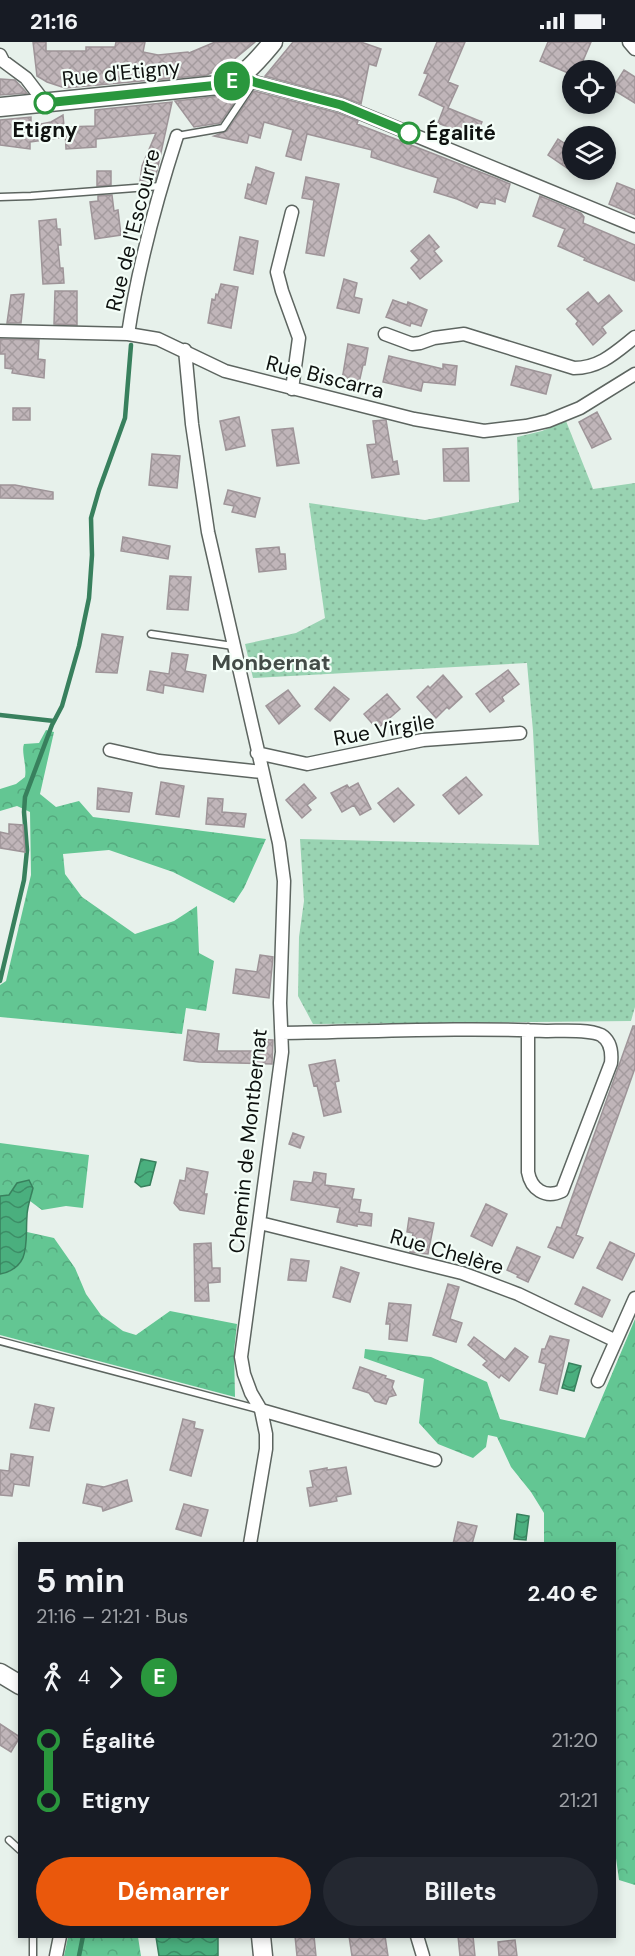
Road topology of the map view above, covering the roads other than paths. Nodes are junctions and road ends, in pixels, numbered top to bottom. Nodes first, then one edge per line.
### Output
1 (273, 42) edge
2 (629, 42) edge
3 (635, 49) edge
4 (0, 55) edge
5 (249, 78) junction
6 (45, 103) junction
7 (0, 107) edge
8 (177, 136) joint
9 (161, 186) junction
10 (0, 197) edge
11 (292, 212) dead end
12 (635, 226) edge
13 (0, 331) edge
14 (128, 334) junction
15 (385, 334) dead end
16 (635, 337) edge
17 (185, 350) junction
18 (635, 374) edge
19 (292, 389) junction
20 (151, 634) dead end
21 (233, 646) junction
22 (520, 733) dead end
23 (110, 750) dead end
24 (257, 753) junction
25 (262, 772) junction
26 (528, 1030) junction
27 (282, 1033) junction
28 (260, 1223) junction
29 (635, 1298) edge
30 (0, 1341) edge
31 (616, 1341) junction
32 (598, 1381) dead end
33 (261, 1410) junction
34 (435, 1460) dead end
35 (250, 1542) edge
36 (0, 1673) edge
37 (18, 1684) edge
38 (9, 1840) dead end
39 (18, 1848) edge
40 (33, 1938) edge
41 (60, 1938) edge
42 (261, 1938) edge
43 (418, 1938) edge
44 (33, 1956) edge
45 (56, 1956) edge
46 (263, 1956) edge
47 (423, 1956) edge

1 - 5 main road
2 - 3 street
4 - 6 street
5 - 6 main road, Rue d'Etigny
5 - 8 lane
5 - 12 street
6 - 7 main road, Rue d'Etigny
8 - 9 street, Rue de l'Escourre
9 - 10 lane
9 - 14 street, Rue de l'Escourre
11 - 19 street
13 - 14 street, Rue Biscarra
14 - 17 street, Rue Biscarra
15 - 16 street
17 - 19 street, Rue Biscarra
17 - 21 street, Chemin de Montbernat
18 - 19 street, Rue Biscarra
20 - 21 lane
21 - 24 street, Chemin de Montbernat
22 - 24 street, Rue Virgile
23 - 25 street
24 - 25 street, Chemin de Montbernat
25 - 27 street, Chemin de Montbernat
26 - 26 street
26 - 27 street
27 - 28 street, Chemin de Montbernat
28 - 31 street, Rue Chelère
28 - 33 street, Chemin de Montbernat
29 - 31 street
30 - 33 lane
31 - 32 street
33 - 34 street
33 - 35 street, Chemin de Montbernat
36 - 37 main road
38 - 39 lane
40 - 44 lane
41 - 45 street
42 - 46 main road
43 - 47 street

